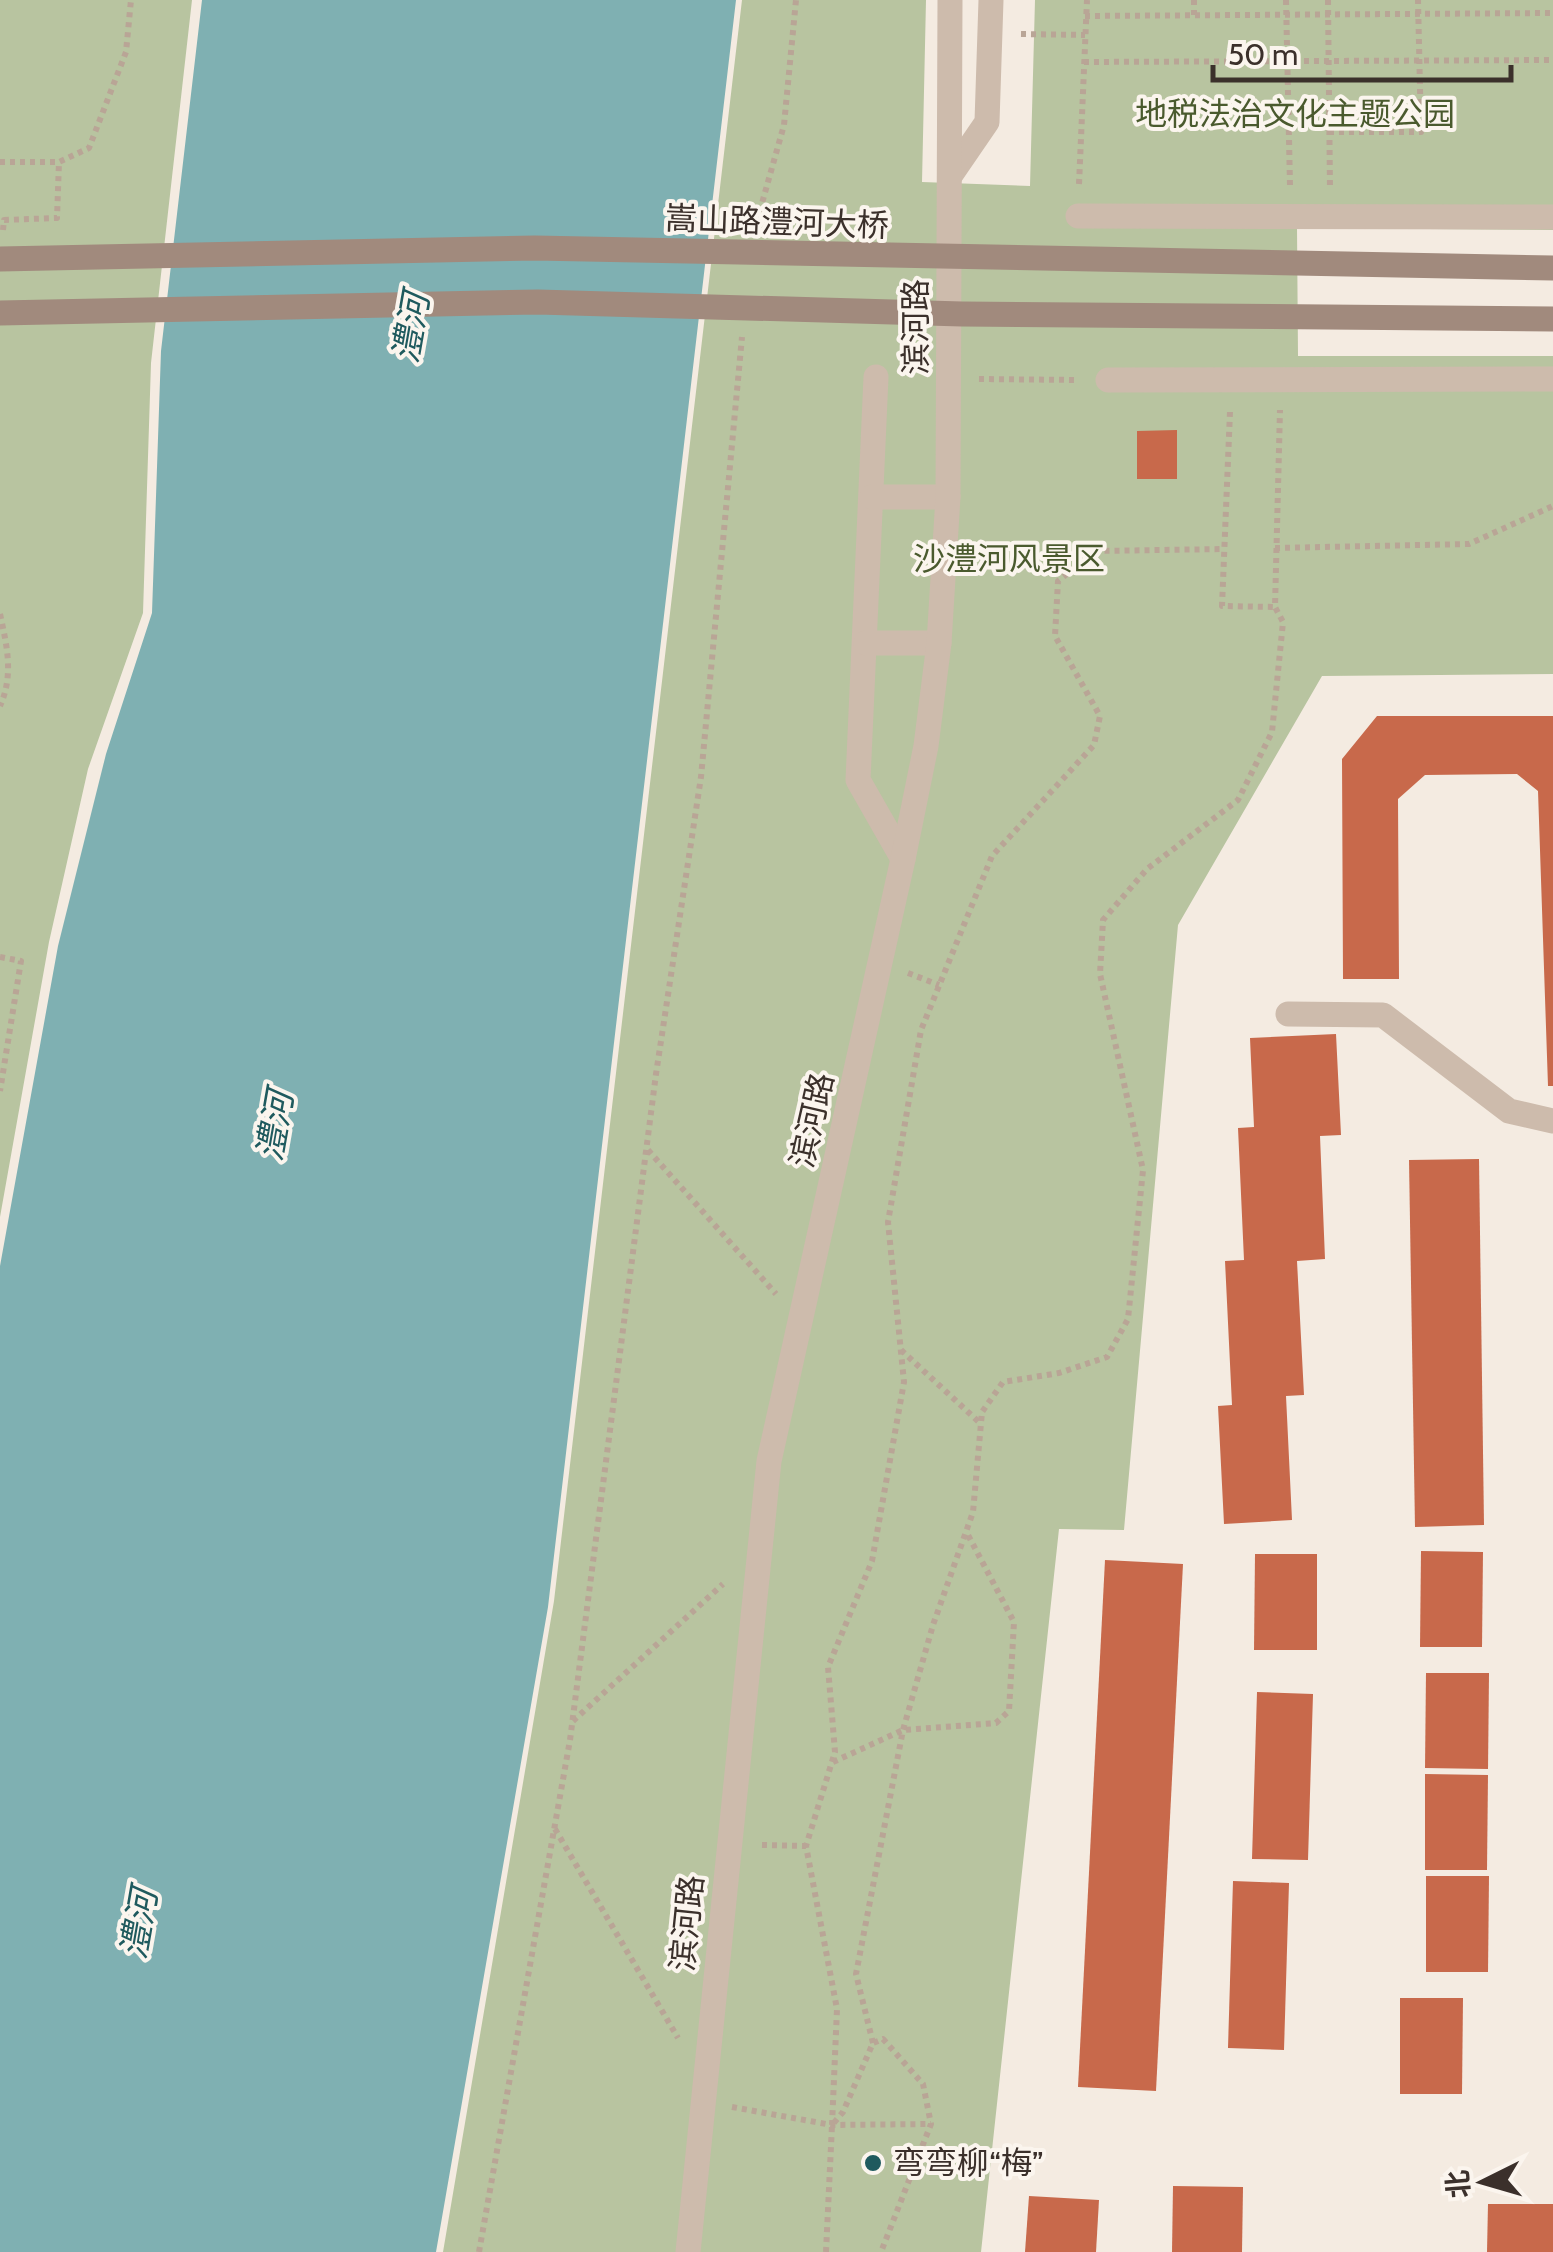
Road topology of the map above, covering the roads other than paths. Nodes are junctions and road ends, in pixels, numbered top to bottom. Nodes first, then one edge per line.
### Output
1 (950, 0) edge
2 (991, 0) edge
3 (950, 176) junction
4 (1078, 216) road end
5 (1553, 218) edge
6 (1, 248) edge
7 (1553, 268) edge
8 (0, 312) edge
9 (1553, 319) edge
10 (876, 377) dead end
11 (1553, 379) edge
12 (1108, 380) road end
13 (948, 496) junction
14 (872, 497) junction
15 (866, 643) junction
16 (939, 643) junction
17 (903, 860) junction
18 (1288, 1014) dead end
19 (1553, 1121) edge
20 (688, 2252) edge

1 - 3 street, 滨河路
2 - 3 street
3 - 13 street, 滨河路
4 - 5 street
6 - 7 main road, 嵩山路澧河大桥, bridge
8 - 9 main road, bridge
10 - 14 street
11 - 12 street
13 - 14 street
13 - 16 street, 滨河路
14 - 15 street
15 - 16 street
15 - 17 street
16 - 17 street, 滨河路
17 - 20 street, 滨河路
18 - 19 street

